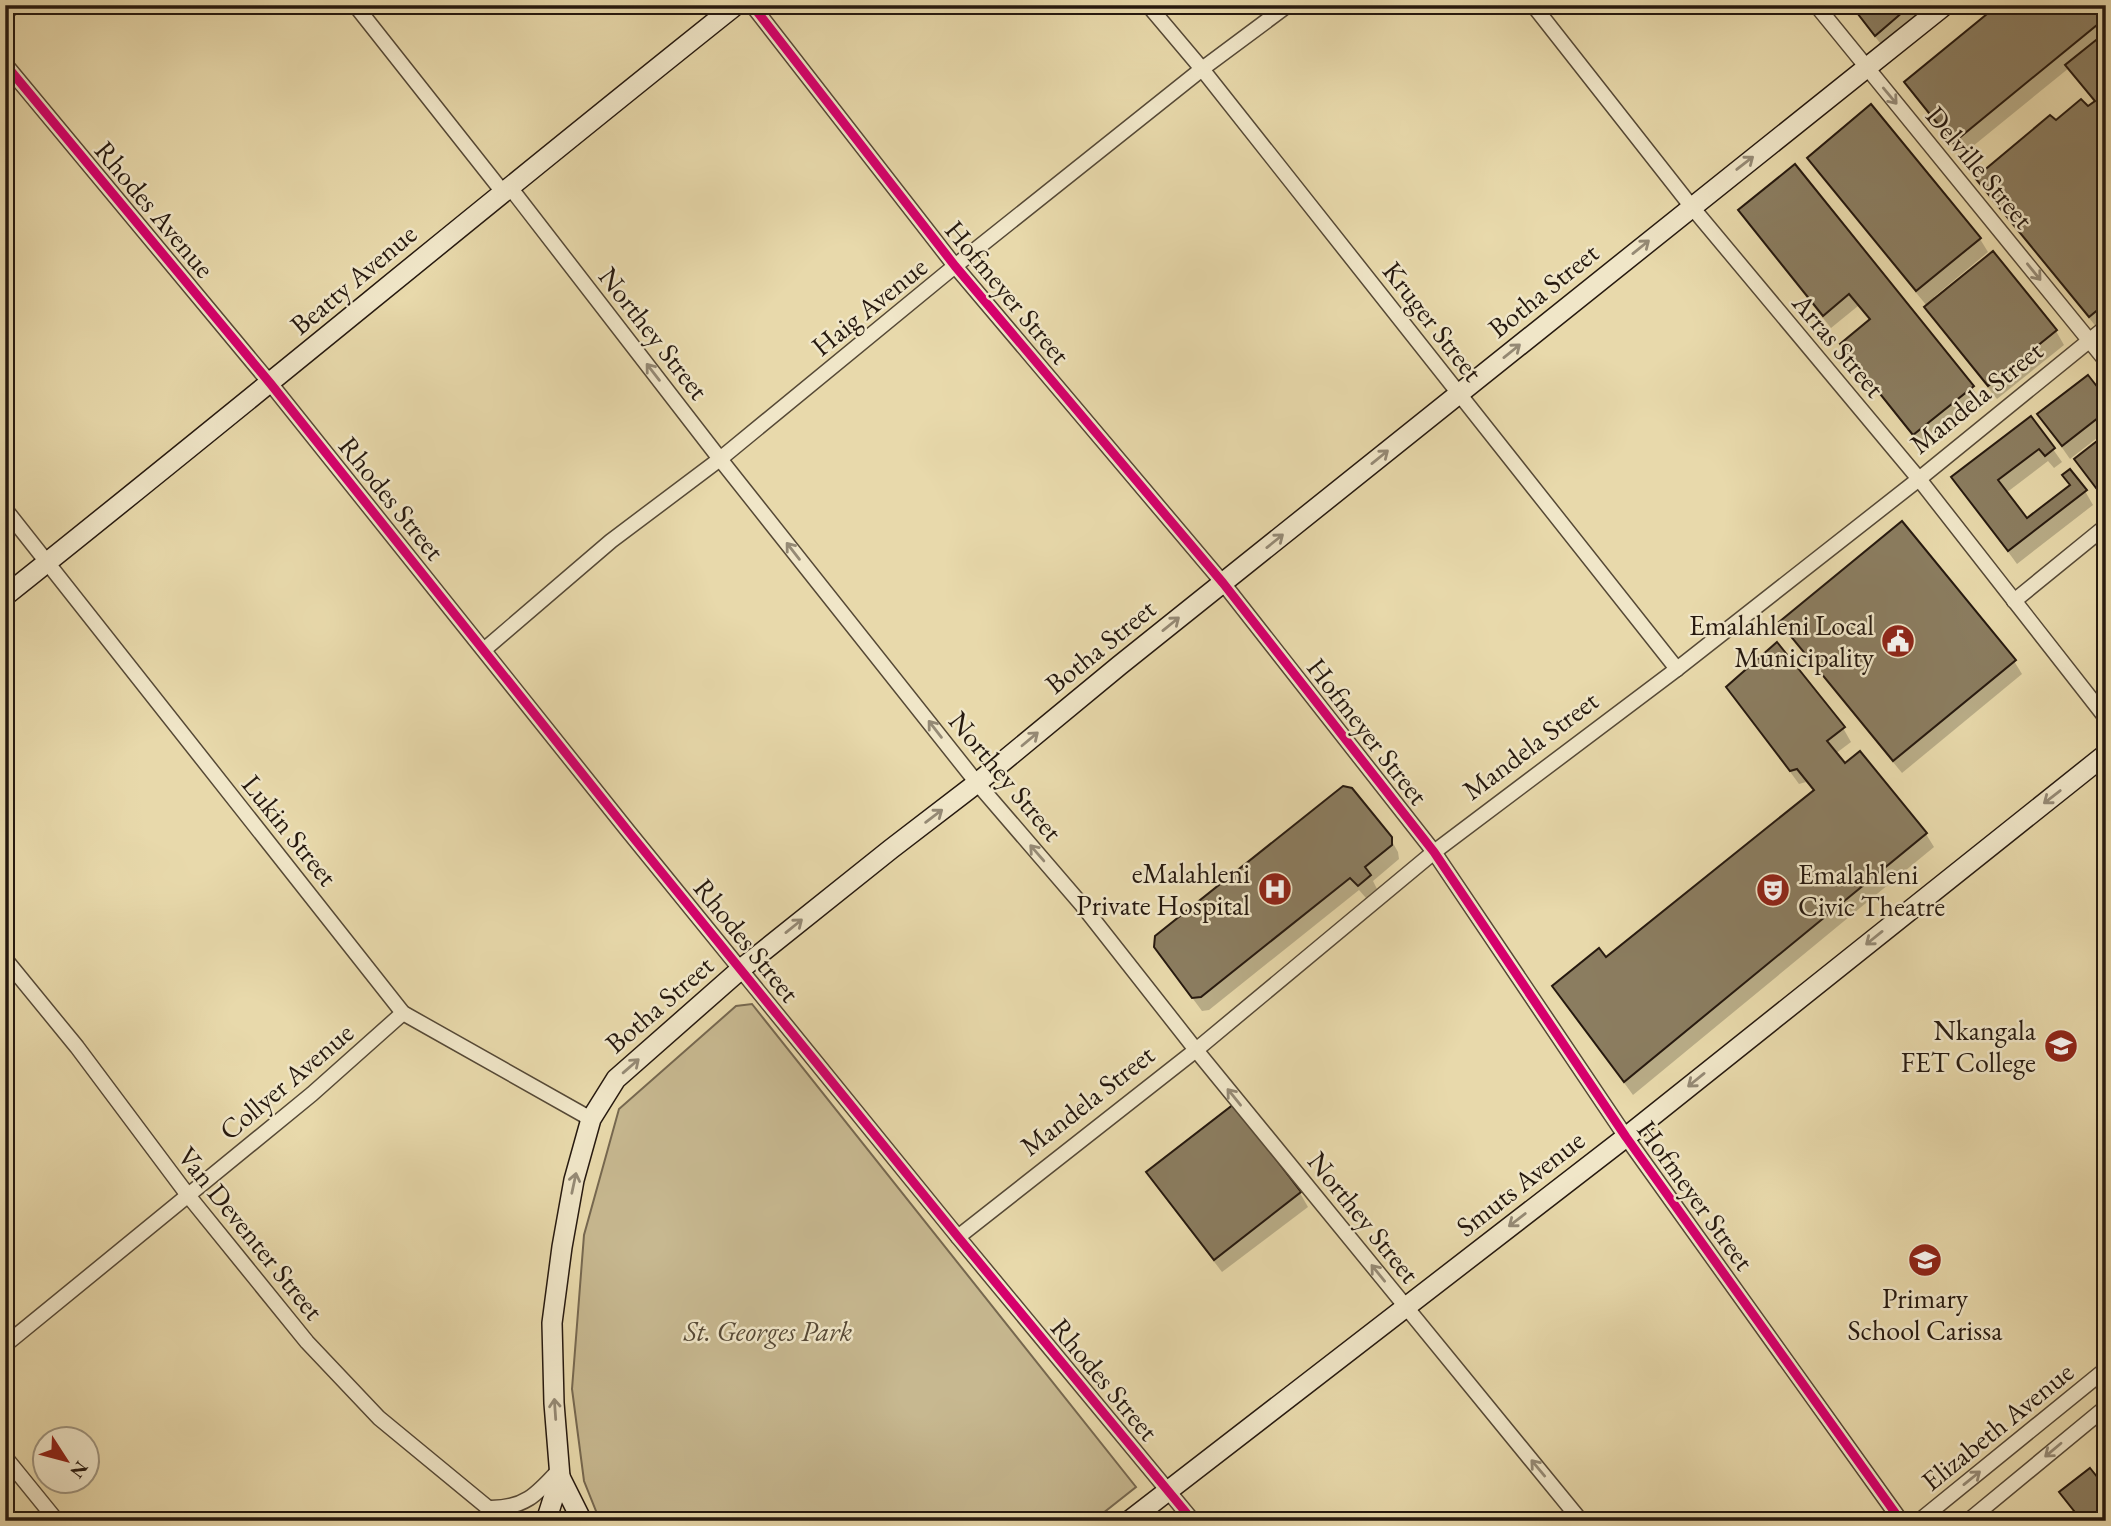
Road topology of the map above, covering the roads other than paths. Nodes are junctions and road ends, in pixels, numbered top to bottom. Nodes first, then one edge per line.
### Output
1 (15, 5) edge
2 (355, 5) edge
3 (736, 5) edge
4 (752, 5) edge
5 (1148, 5) edge
6 (1288, 5) edge
7 (1532, 5) edge
8 (1816, 5) edge
9 (1945, 5) edge
10 (5, 13) edge
11 (5, 64) edge
12 (1866, 67) junction
13 (1202, 69) junction
14 (506, 189) junction
15 (1691, 206) junction
16 (955, 266) junction
17 (2106, 327) edge
18 (2090, 340) junction
19 (2106, 360) edge
20 (270, 383) junction
21 (1459, 393) junction
22 (720, 459) junction
23 (1919, 479) junction
24 (5, 509) edge
25 (2106, 526) edge
26 (48, 562) junction
27 (1223, 583) junction
28 (5, 596) edge
29 (2014, 601) junction
30 (485, 649) junction
31 (1677, 668) junction
32 (2106, 718) edge
33 (2106, 754) edge
34 (977, 783) junction
35 (1434, 852) junction
36 (5, 959) edge
37 (741, 969) junction
38 (403, 1013) junction
39 (1196, 1050) junction
40 (591, 1119) junction
41 (1626, 1137) junction
42 (187, 1194) junction
43 (958, 1237) junction
44 (1405, 1307) junction
45 (5, 1345) edge
46 (2106, 1369) edge
47 (2106, 1407) edge
48 (5, 1457) edge
49 (559, 1474) junction
50 (1168, 1490) junction
51 (491, 1508) junction
52 (57, 1521) edge
53 (504, 1521) edge
54 (546, 1521) edge
55 (582, 1521) edge
56 (1129, 1521) edge
57 (1193, 1521) edge
58 (1581, 1521) edge
59 (1901, 1521) edge
60 (1919, 1521) edge
61 (1968, 1521) edge

1 - 10 street
2 - 14 street, Northey Street
3 - 14 main road, Beatty Avenue
4 - 16 street, Hofmeyer Street
5 - 13 street, Kruger Street
6 - 13 street, Haig Avenue
7 - 15 street, Arras Street
8 - 12 street, Delville Street
9 - 12 main road, Botha Street
11 - 20 street, Rhodes Avenue
15 -> 12 main road, Botha Street
12 -> 18 street, Delville Street
13 - 16 street, Haig Avenue
13 - 21 street, Kruger Street
14 - 20 main road, Beatty Avenue
22 -> 14 street, Northey Street
21 -> 15 main road, Botha Street
15 - 23 street, Arras Street
16 - 22 street, Haig Avenue
16 - 27 street, Hofmeyer Street
17 - 18 street, Mandela Street
18 - 19 street, Delville Street
18 - 23 street, Mandela Street
20 - 26 main road, Beatty Avenue
20 - 30 street, Rhodes Street
27 -> 21 main road, Botha Street
21 - 31 street, Kruger Street
22 - 30 street, Haig Avenue
34 -> 22 street, Northey Street
23 - 29 street, Arras Street
23 - 31 street, Mandela Street
24 - 26 street, Lukin Street
25 - 29 street
26 - 28 main road, Beatty Avenue
26 - 38 street, Lukin Street
34 -> 27 main road, Botha Street
27 - 35 street, Hofmeyer Street
29 - 32 street, Arras Street
30 - 37 street, Rhodes Street
31 - 35 street, Mandela Street
33 -> 41 main road, Smuts Avenue
37 -> 34 main road, Botha Street
39 -> 34 street, Northey Street
35 - 39 street, Mandela Street
35 - 41 street, Hofmeyer Street
36 - 42 street, Van Deventer Street
40 -> 37 main road, Botha Street
37 - 43 street, Rhodes Street
38 - 40 street, Lukin Street
38 - 42 street, Collyer Avenue
39 - 43 street, Mandela Street
44 -> 39 street, Northey Street
49 -> 40 main road, Botha Street
41 -> 44 main road, Smuts Avenue
41 - 59 street, Hofmeyer Street
42 - 45 street, Collyer Avenue
42 - 51 street, Van Deventer Street
43 - 50 street, Rhodes Street
44 - 50 main road, Smuts Avenue
58 -> 44 street, Northey Street
60 -> 46 street, Elizabeth Avenue
47 -> 61 street, Elizabeth Avenue
48 - 52 street
49 - 51 street
49 - 54 main road
49 - 55 main road
50 - 56 main road, Smuts Avenue
50 - 57 street, Rhodes Street
51 - 53 street, Van Deventer Street

